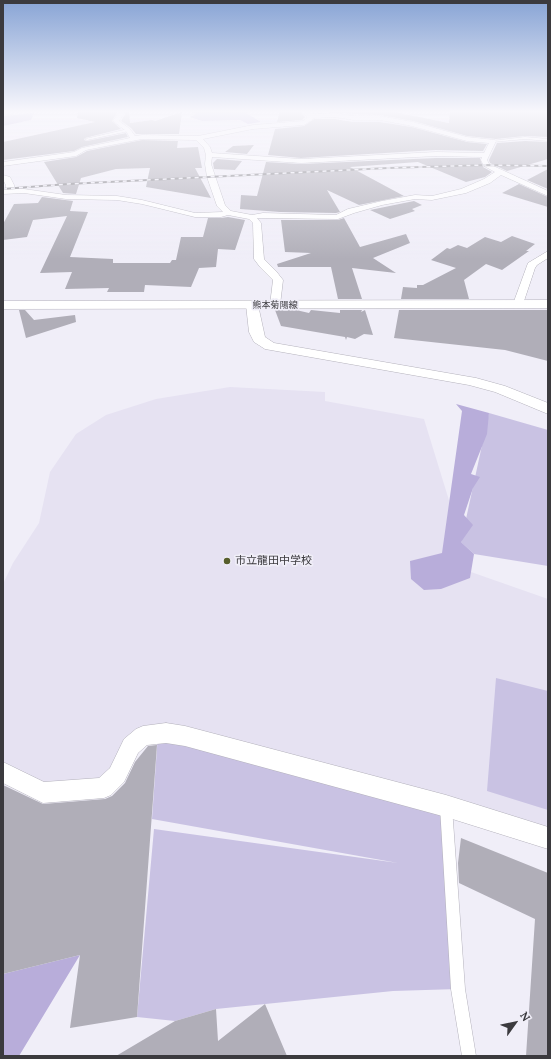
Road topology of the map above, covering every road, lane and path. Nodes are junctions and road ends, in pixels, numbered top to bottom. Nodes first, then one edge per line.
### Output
1 (29, 160) edge
2 (208, 160) edge
3 (290, 160) edge
4 (312, 160) edge
5 (484, 160) edge
6 (3, 164) edge
7 (500, 172) junction
8 (3, 177) edge
9 (7, 191) edge
10 (548, 194) edge
11 (228, 213) junction
12 (252, 217) junction
13 (548, 254) edge
14 (518, 304) junction
15 (548, 304) edge
16 (3, 305) edge
17 (252, 305) junction
18 (275, 305) junction
19 (548, 409) edge
20 (3, 772) edge
21 (446, 806) junction
22 (548, 838) edge
23 (469, 1056) edge

1 - 6 street
2 - 11 street
3 - 4 street
5 - 7 street
7 - 10 street
7 - 12 street
8 - 9 street
9 - 11 street
11 - 12 street
12 - 18 street
13 - 14 street
14 - 15 main road, 熊本菊陽線
14 - 18 main road, 熊本菊陽線
16 - 17 main road, 熊本菊陽線
17 - 18 main road, 熊本菊陽線
17 - 19 street
20 - 21 street
21 - 22 street
21 - 23 lane

